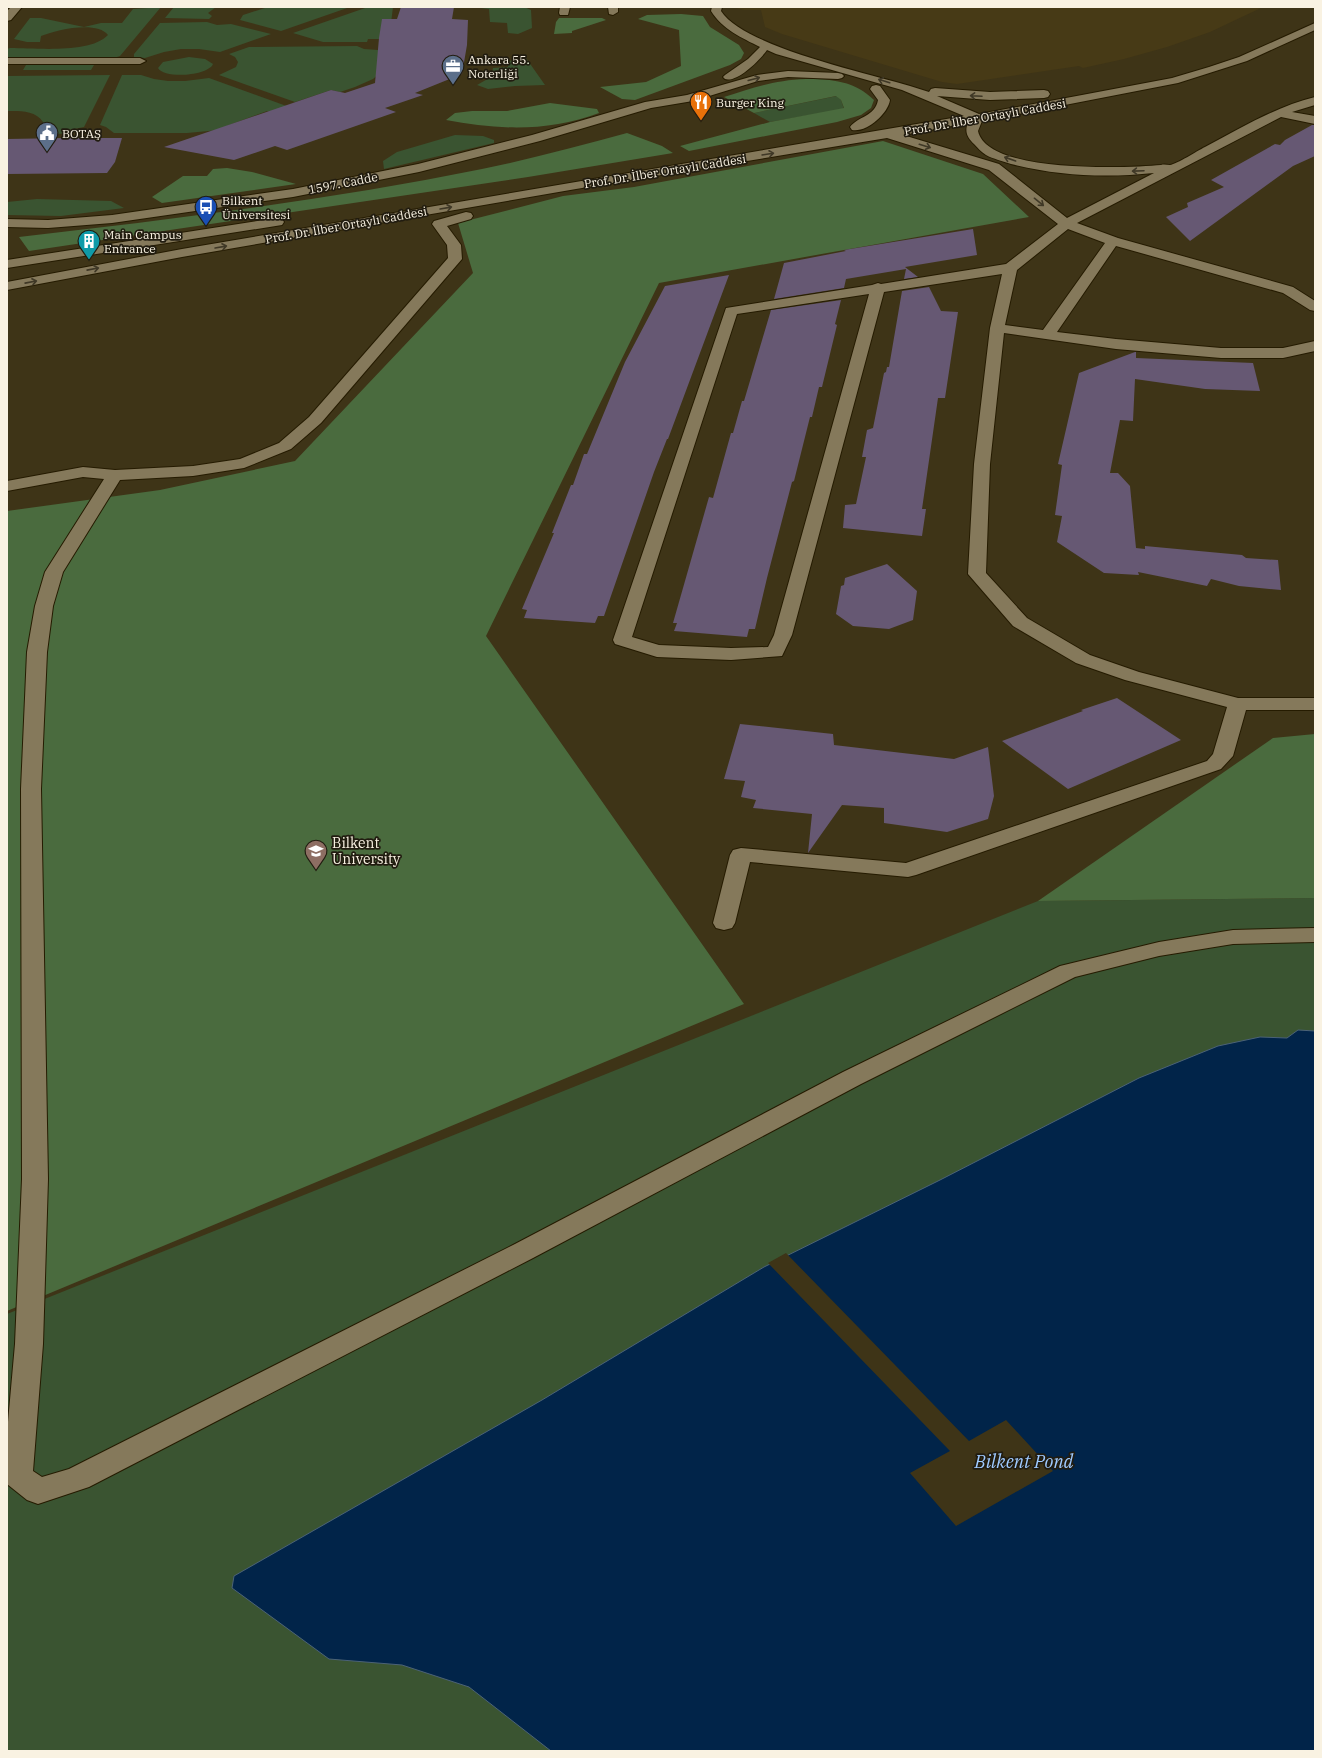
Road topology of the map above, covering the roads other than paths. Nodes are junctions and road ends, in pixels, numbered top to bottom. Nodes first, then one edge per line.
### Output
1 (17, 7) edge
2 (705, 7) edge
3 (717, 7) edge
4 (7, 18) edge
5 (1315, 26) edge
6 (762, 50) junction
7 (775, 59) junction
8 (7, 62) edge
9 (7, 72) edge
10 (838, 76) junction
11 (1138, 76) dead end
12 (729, 77) junction
13 (906, 88) junction
14 (876, 89) junction
15 (1057, 92) junction
16 (1315, 101) edge
17 (918, 104) dead end
18 (649, 105) junction
19 (960, 110) junction
20 (1279, 113) junction
21 (935, 114) junction
22 (978, 118) junction
23 (1315, 120) edge
24 (953, 123) junction
25 (856, 127) junction
26 (887, 134) junction
27 (1177, 167) junction
28 (576, 185) junction
29 (364, 209) dead end
30 (286, 220) dead end
31 (7, 223) edge
32 (1066, 224) junction
33 (170, 238) junction
34 (1113, 241) junction
35 (182, 253) junction
36 (39, 259) junction
37 (7, 264) edge
38 (1010, 268) junction
39 (55, 277) junction
40 (7, 286) edge
41 (878, 287) junction
42 (1315, 307) edge
43 (997, 328) junction
44 (1047, 335) junction
45 (1315, 346) edge
46 (115, 474) junction
47 (7, 486) edge
48 (1238, 704) junction
49 (1315, 704) edge
50 (724, 923) dead end
51 (1315, 935) edge

1 - 4 street
2 - 6 street
3 - 7 street
5 - 22 street, Prof. Dr. İlber Ortaylı Caddesi
6 - 7 street
6 - 12 street, 1597. Cadde
7 - 10 street
7 - 12 street, 1597. Cadde
13 -> 7 street
8 - 9 street
10 - 14 street
18 -> 10 street, 1597. Cadde
11 - 15 street, Prof. Dr. İlber Ortaylı Caddesi
12 - 18 street, 1597. Cadde
15 -> 13 street
13 - 19 street
14 - 17 street
14 - 25 street
15 - 19 street, Prof. Dr. İlber Ortaylı Caddesi
16 - 20 street
18 - 31 street, 1597. Cadde
19 - 21 street, Prof. Dr. İlber Ortaylı Caddesi
19 - 22 street
20 - 23 street
20 - 27 street
21 - 24 street
21 - 25 street, Prof. Dr. İlber Ortaylı Caddesi
22 - 24 street, Prof. Dr. İlber Ortaylı Caddesi
27 -> 22 street
24 - 26 street, Prof. Dr. İlber Ortaylı Caddesi
25 - 29 street, Prof. Dr. İlber Ortaylı Caddesi
28 -> 26 street, Prof. Dr. İlber Ortaylı Caddesi
26 -> 32 street
27 - 32 street
35 -> 28 street, Prof. Dr. İlber Ortaylı Caddesi
28 - 46 street
30 - 33 street, Prof. Dr. İlber Ortaylı Caddesi
32 - 34 street
32 - 38 street
33 - 35 street
33 - 36 street, Prof. Dr. İlber Ortaylı Caddesi
34 - 42 street
34 - 44 street
39 -> 35 street, Prof. Dr. İlber Ortaylı Caddesi
36 - 37 street, Prof. Dr. İlber Ortaylı Caddesi
36 - 39 street
38 - 41 street
38 - 43 street
40 -> 39 street, Prof. Dr. İlber Ortaylı Caddesi
41 - 41 street
43 - 44 street
43 - 48 street
44 - 45 street
46 - 47 street
46 - 51 street
48 - 49 street
48 - 50 street

